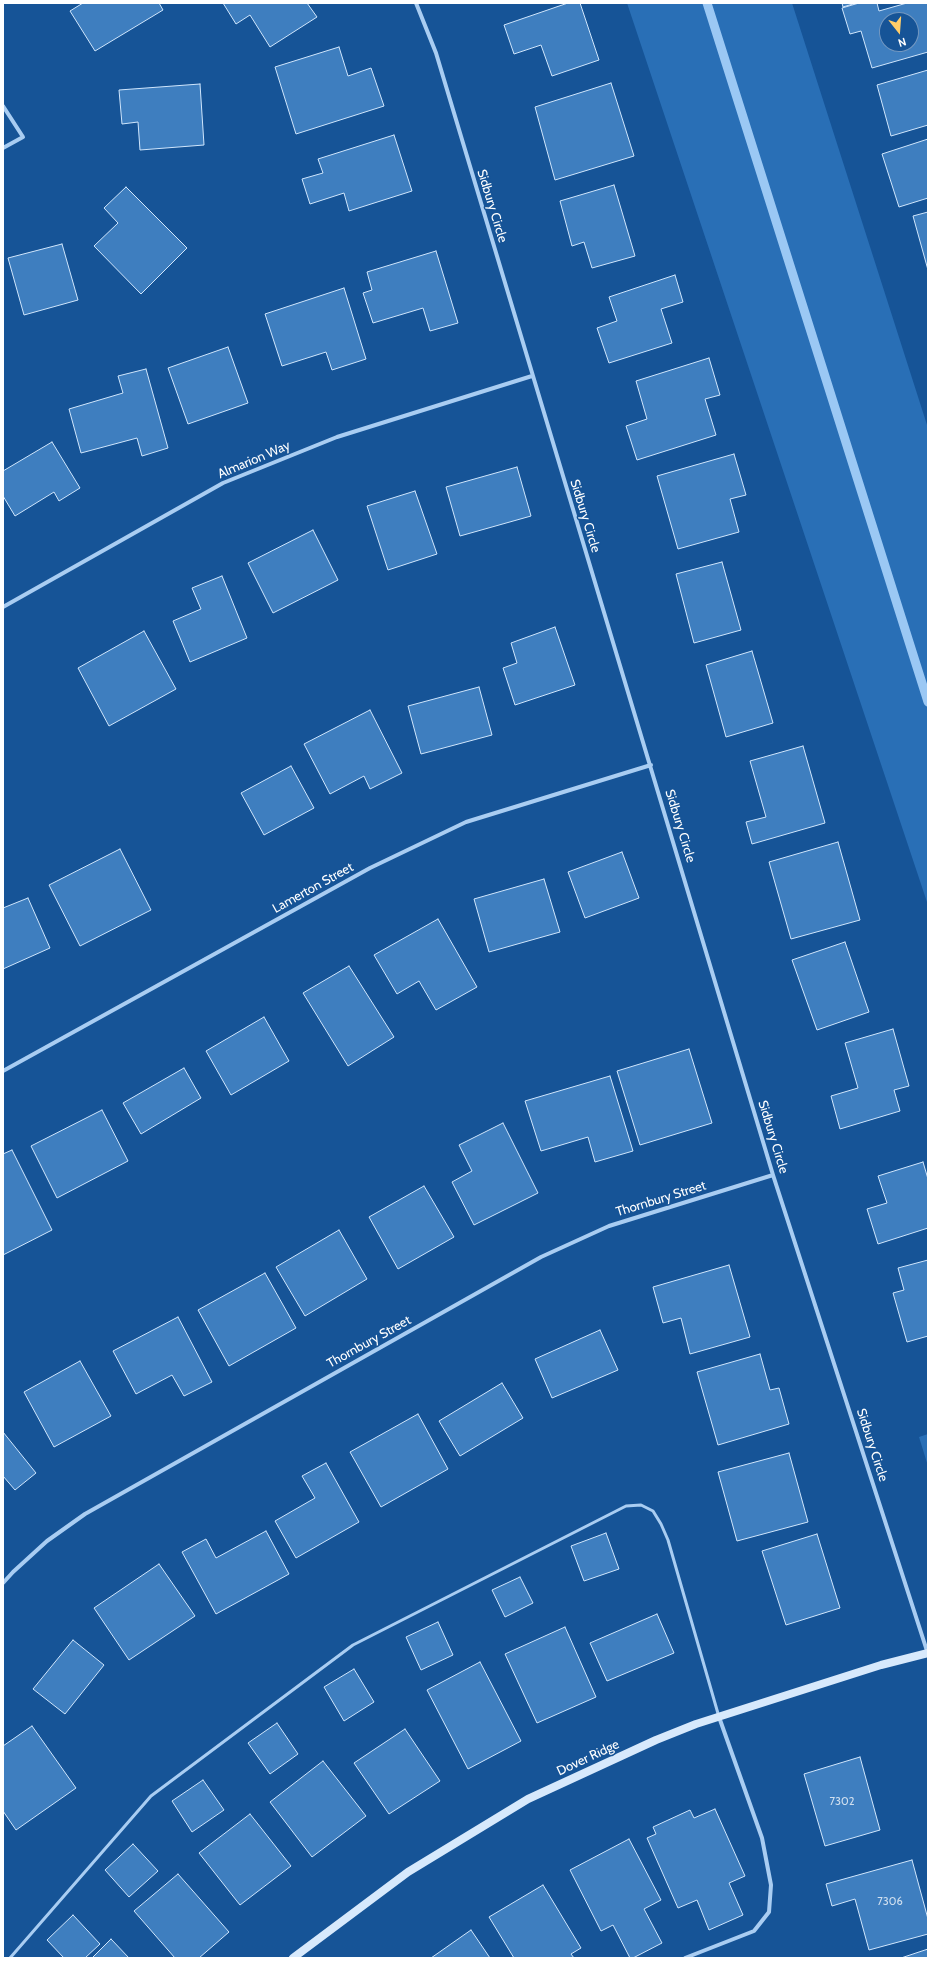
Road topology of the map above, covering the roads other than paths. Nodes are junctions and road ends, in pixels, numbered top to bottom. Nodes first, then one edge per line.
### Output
1 (416, 3) edge
2 (3, 106) edge
3 (3, 148) edge
4 (532, 376) junction
5 (3, 607) edge
6 (651, 765) junction
7 (3, 1071) edge
8 (774, 1175) junction
9 (3, 1584) edge
10 (928, 1653) edge
11 (719, 1717) junction
12 (10, 1958) edge
13 (293, 1958) edge
14 (685, 1958) edge

1 - 4 street, Sidbury Circle
2 - 3 street
4 - 5 street, Almarion Way
4 - 6 street, Sidbury Circle
6 - 7 street, Lamerton Street
6 - 8 street, Sidbury Circle
8 - 9 street, Thornbury Street
8 - 10 street, Sidbury Circle
10 - 11 street, Dover Ridge
11 - 12 lane
11 - 13 street, Dover Ridge
11 - 14 street

